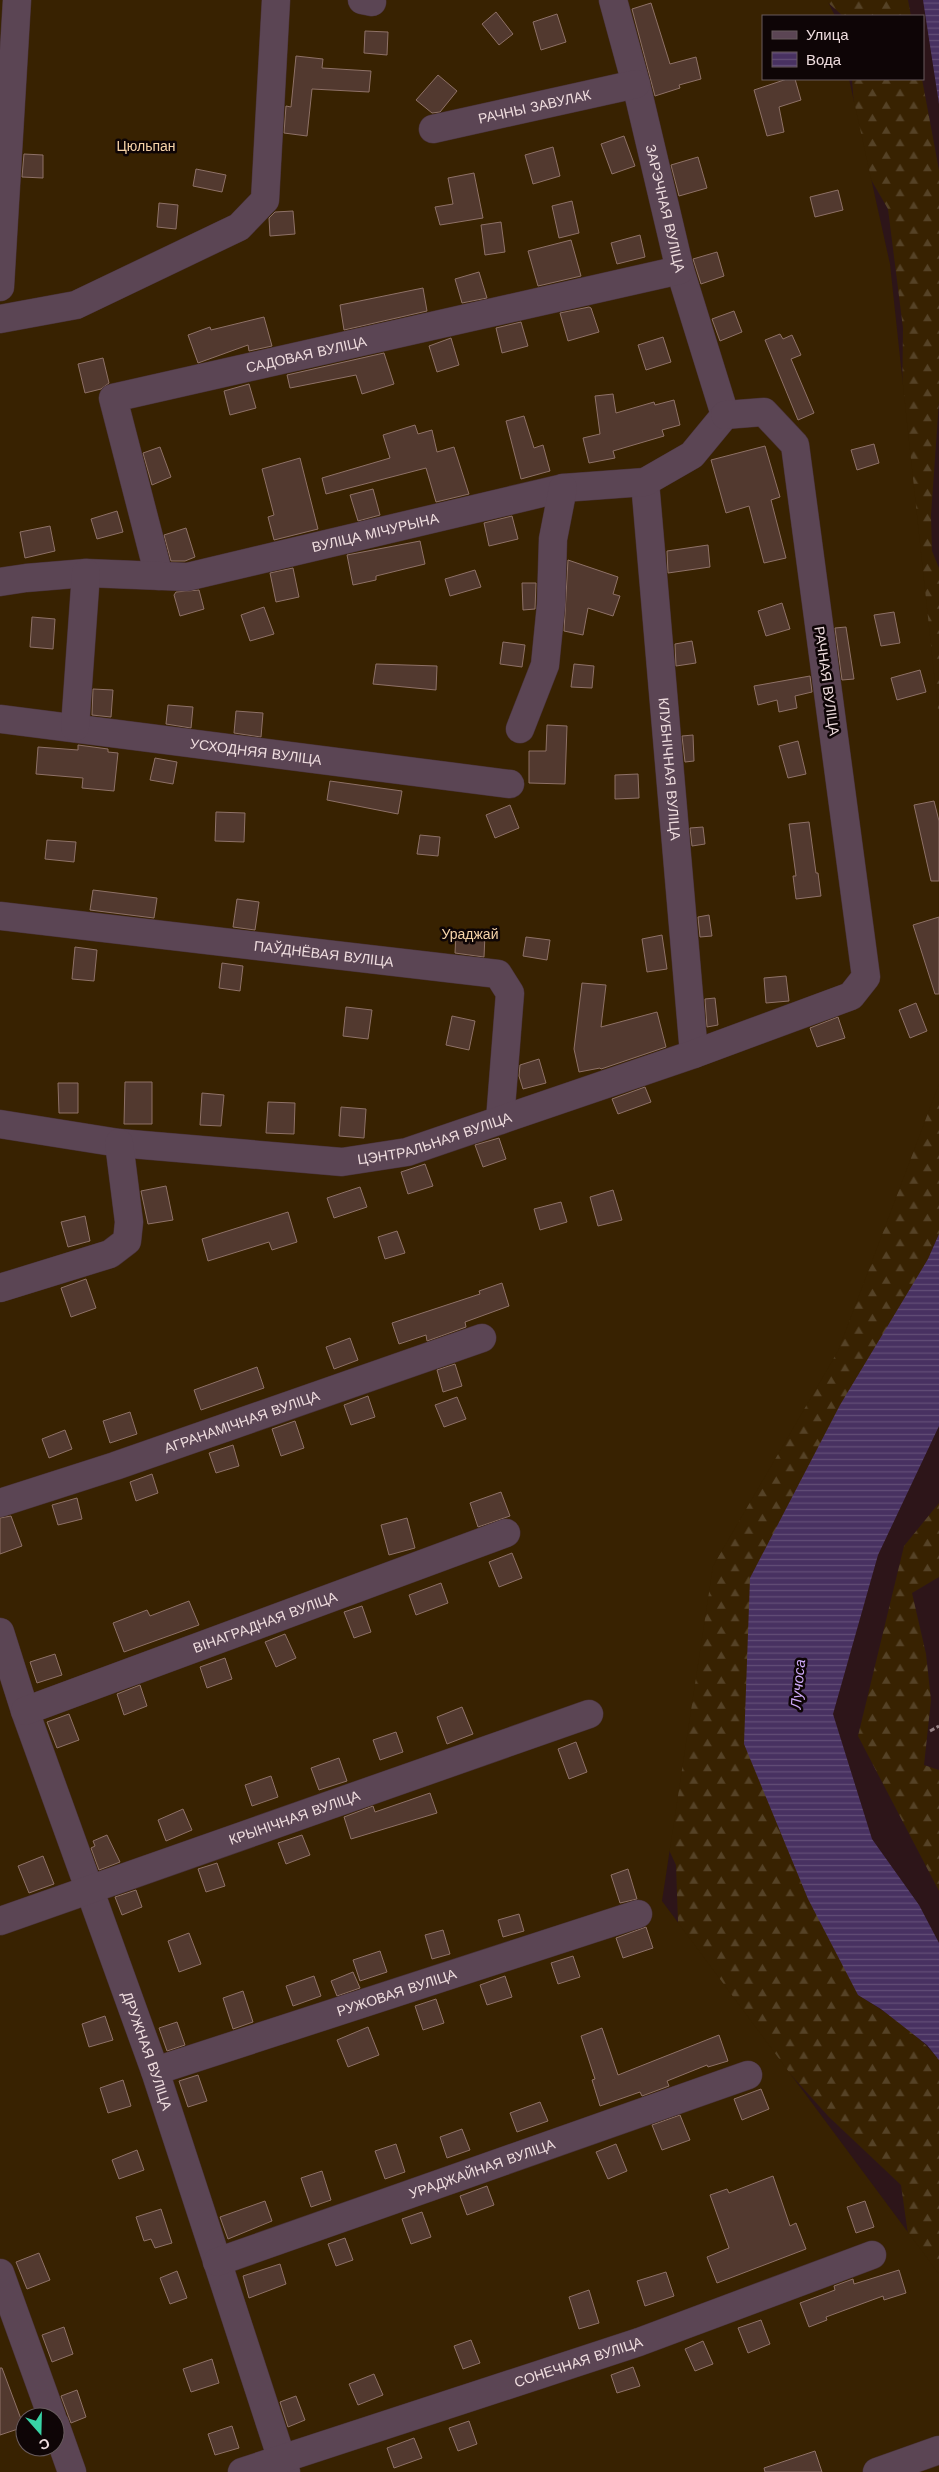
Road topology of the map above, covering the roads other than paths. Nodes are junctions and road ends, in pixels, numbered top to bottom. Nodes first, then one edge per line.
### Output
1 (17, 0) edge
2 (276, 0) edge
3 (612, 0) edge
4 (636, 84) junction
5 (433, 129) dead end
6 (680, 270) junction
7 (0, 287) edge
8 (0, 318) edge
9 (724, 415) junction
10 (644, 482) junction
11 (563, 488) junction
12 (86, 573) junction
13 (159, 576) junction
14 (0, 582) edge
15 (0, 719) edge
16 (75, 727) junction
17 (520, 729) dead end
18 (510, 784) dead end
19 (0, 916) edge
20 (851, 996) joint
21 (694, 1054) junction
22 (500, 1120) junction
23 (0, 1124) edge
24 (118, 1143) junction
25 (0, 1288) edge
26 (482, 1338) dead end
27 (0, 1503) edge
28 (506, 1533) dead end
29 (0, 1632) edge
30 (25, 1711) junction
31 (589, 1714) dead end
32 (90, 1891) junction
33 (638, 1914) dead end
34 (0, 1921) edge
35 (154, 2071) junction
36 (748, 2075) dead end
37 (872, 2255) dead end
38 (217, 2262) junction
39 (0, 2273) edge
40 (48, 2407) edge
41 (939, 2450) edge
42 (65, 2452) edge
43 (284, 2465) edge
44 (72, 2472) edge
45 (242, 2472) edge
46 (878, 2472) edge

1 - 7 street
2 - 8 street
3 - 4 street, ЗАРЭЧНАЯ ВУЛІЦА
4 - 5 street, РАЧНЫ ЗАВУЛАК
4 - 6 street, ЗАРЭЧНАЯ ВУЛІЦА
6 - 9 street, ЗАРЭЧНАЯ ВУЛІЦА
6 - 13 street, САДОВАЯ ВУЛІЦА
9 - 10 street, ВУЛІЦА МІЧУРЫНА
9 - 20 street, РАЧНАЯ ВУЛІЦА
10 - 11 street, ВУЛІЦА МІЧУРЫНА
10 - 21 street, КЛУБНІЧНАЯ ВУЛІЦА
11 - 13 street, ВУЛІЦА МІЧУРЫНА
11 - 17 street
12 - 13 street, ВУЛІЦА МІЧУРЫНА
12 - 14 street, ВУЛІЦА МІЧУРЫНА
12 - 16 street
15 - 16 street, УСХОДНЯЯ ВУЛІЦА
16 - 18 street, УСХОДНЯЯ ВУЛІЦА
19 - 22 street, ПАЎДНЁВАЯ ВУЛІЦА
20 - 21 street, ЦЭНТРАЛЬНАЯ ВУЛІЦА
21 - 22 street, ЦЭНТРАЛЬНАЯ ВУЛІЦА
22 - 24 street, ЦЭНТРАЛЬНАЯ ВУЛІЦА
23 - 24 street, ЦЭНТРАЛЬНАЯ ВУЛІЦА
24 - 25 street
26 - 27 street, АГРАНАМІЧНАЯ ВУЛІЦА
28 - 30 street, ВІНАГРАДНАЯ ВУЛІЦА
29 - 30 street, ДРУЖНАЯ ВУЛІЦА
30 - 32 street, ДРУЖНАЯ ВУЛІЦА
31 - 32 street, КРЫНІЧНАЯ ВУЛІЦА
32 - 34 street, КРЫНІЧНАЯ ВУЛІЦА
32 - 35 street, ДРУЖНАЯ ВУЛІЦА
33 - 35 street, РУЖОВАЯ ВУЛІЦА
35 - 38 street, ДРУЖНАЯ ВУЛІЦА
36 - 38 street, УРАДЖАЙНАЯ ВУЛІЦА
37 - 43 street, СОНЕЧНАЯ ВУЛІЦА
38 - 43 street, ДРУЖНАЯ ВУЛІЦА
39 - 40 street
41 - 46 street
42 - 44 street
43 - 45 street, СОНЕЧНАЯ ВУЛІЦА

